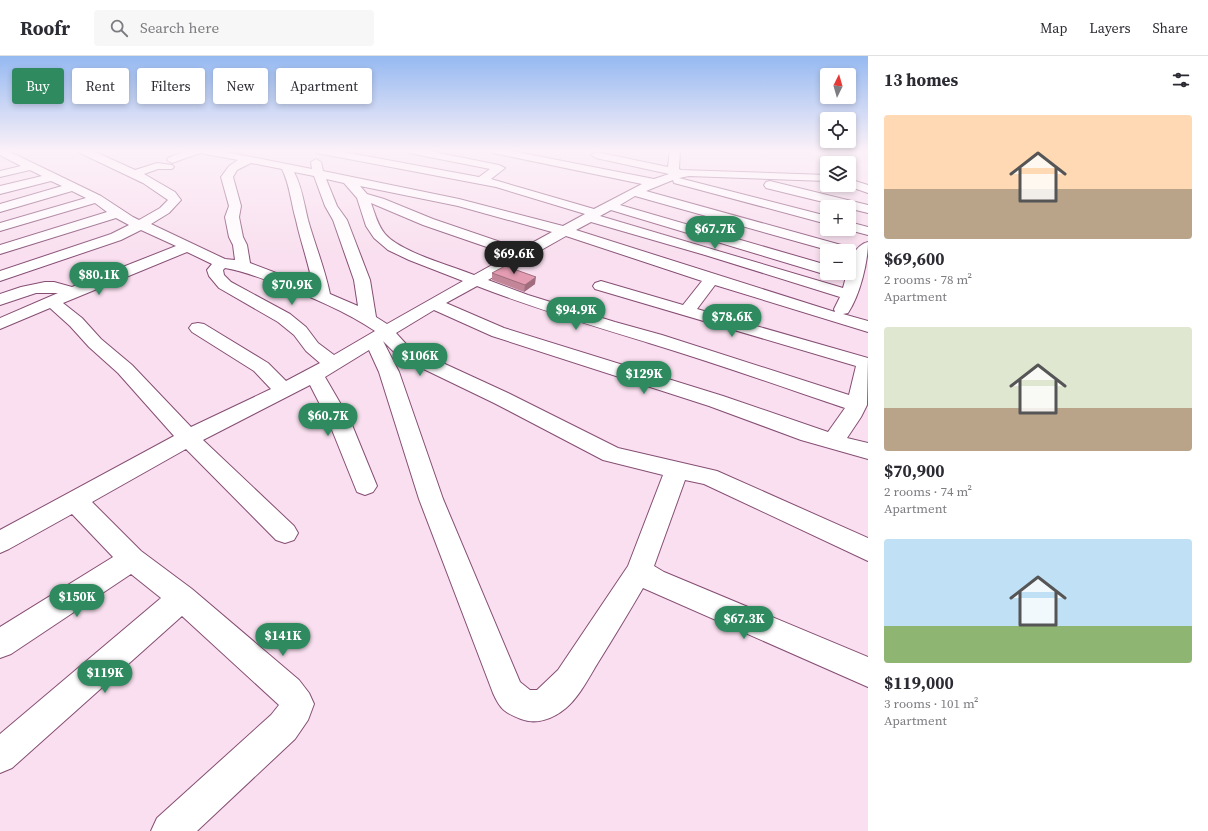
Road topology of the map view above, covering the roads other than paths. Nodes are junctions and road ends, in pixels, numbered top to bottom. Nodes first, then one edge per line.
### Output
1 (15, 186) edge
2 (157, 186) edge
3 (230, 186) edge
4 (295, 186) edge
5 (323, 186) edge
6 (354, 186) edge
7 (375, 186) edge
8 (507, 186) edge
9 (647, 186) edge
10 (706, 186) edge
11 (774, 186) edge
12 (73, 187) joint
13 (0, 190) edge
14 (634, 192) junction
15 (363, 197) junction
16 (97, 199) junction
17 (610, 206) junction
18 (0, 208) edge
19 (868, 209) edge
20 (117, 213) junction
21 (592, 215) junction
22 (820, 218) edge
23 (139, 224) junction
24 (0, 227) edge
25 (856, 228) edge
26 (564, 231) junction
27 (868, 231) edge
28 (188, 246) junction
29 (0, 250) edge
30 (858, 252) edge
31 (522, 254) junction
32 (856, 262) edge
33 (222, 263) junction
34 (243, 266) junction
35 (820, 268) edge
36 (1, 274) edge
37 (712, 279) junction
38 (856, 279) edge
39 (853, 280) edge
40 (476, 281) junction
41 (868, 282) edge
42 (601, 286) dead end
43 (29, 288) junction
44 (73, 292) junction
45 (322, 296) junction
46 (849, 296) junction
47 (0, 300) edge
48 (52, 302) junction
49 (433, 304) junction
50 (688, 310) junction
51 (838, 317) junction
52 (0, 324) edge
53 (868, 327) edge
54 (198, 328) dead end
55 (376, 330) junction
56 (333, 364) junction
57 (867, 364) edge
58 (314, 376) junction
59 (284, 390) junction
60 (857, 405) junction
61 (188, 438) junction
62 (832, 442) junction
63 (868, 451) edge
64 (677, 469) junction
65 (365, 486) dead end
66 (75, 501) junction
67 (285, 533) dead end
68 (0, 542) edge
69 (868, 550) edge
70 (132, 559) junction
71 (639, 571) junction
72 (182, 598) junction
73 (0, 644) edge
74 (868, 672) edge
75 (0, 756) edge
76 (170, 831) edge

1 - 13 street
2 - 23 street
3 - 34 street
4 - 45 street
5 - 55 street
6 - 15 street
7 - 26 street
8 - 21 street
9 - 14 street
10 - 22 street
11 - 19 street
12 - 16 street
12 - 18 street
14 - 17 street
14 - 30 street
15 - 31 street
15 - 40 street
16 - 20 street
16 - 24 street
17 - 21 street
17 - 35 street
20 - 23 street
20 - 29 street
21 - 26 street
21 - 46 street
23 - 28 street
23 - 36 street
25 - 27 street
26 - 31 street
26 - 37 street
28 - 33 street
28 - 44 street
30 - 32 street
31 - 40 street
33 - 34 street
33 - 56 street
34 - 45 street
36 - 43 street
37 - 50 street
37 - 51 street
38 - 41 street
39 - 46 street
40 - 49 street
40 - 60 street
42 - 50 street
43 - 44 street
43 - 47 street
44 - 48 street
45 - 55 street
46 - 51 street
48 - 52 street
48 - 61 street
49 - 55 street
49 - 62 street
50 - 57 street
51 - 53 street
54 - 59 street
55 - 56 street
55 - 64 street
55 - 71 street
56 - 58 street
57 - 60 street
58 - 59 street
58 - 65 street
59 - 61 street
60 - 62 street
61 - 66 street
61 - 67 street
62 - 63 street
64 - 69 street
64 - 71 street
66 - 68 street
66 - 70 street
70 - 72 street
70 - 73 street
71 - 74 street
72 - 75 street
72 - 76 street

